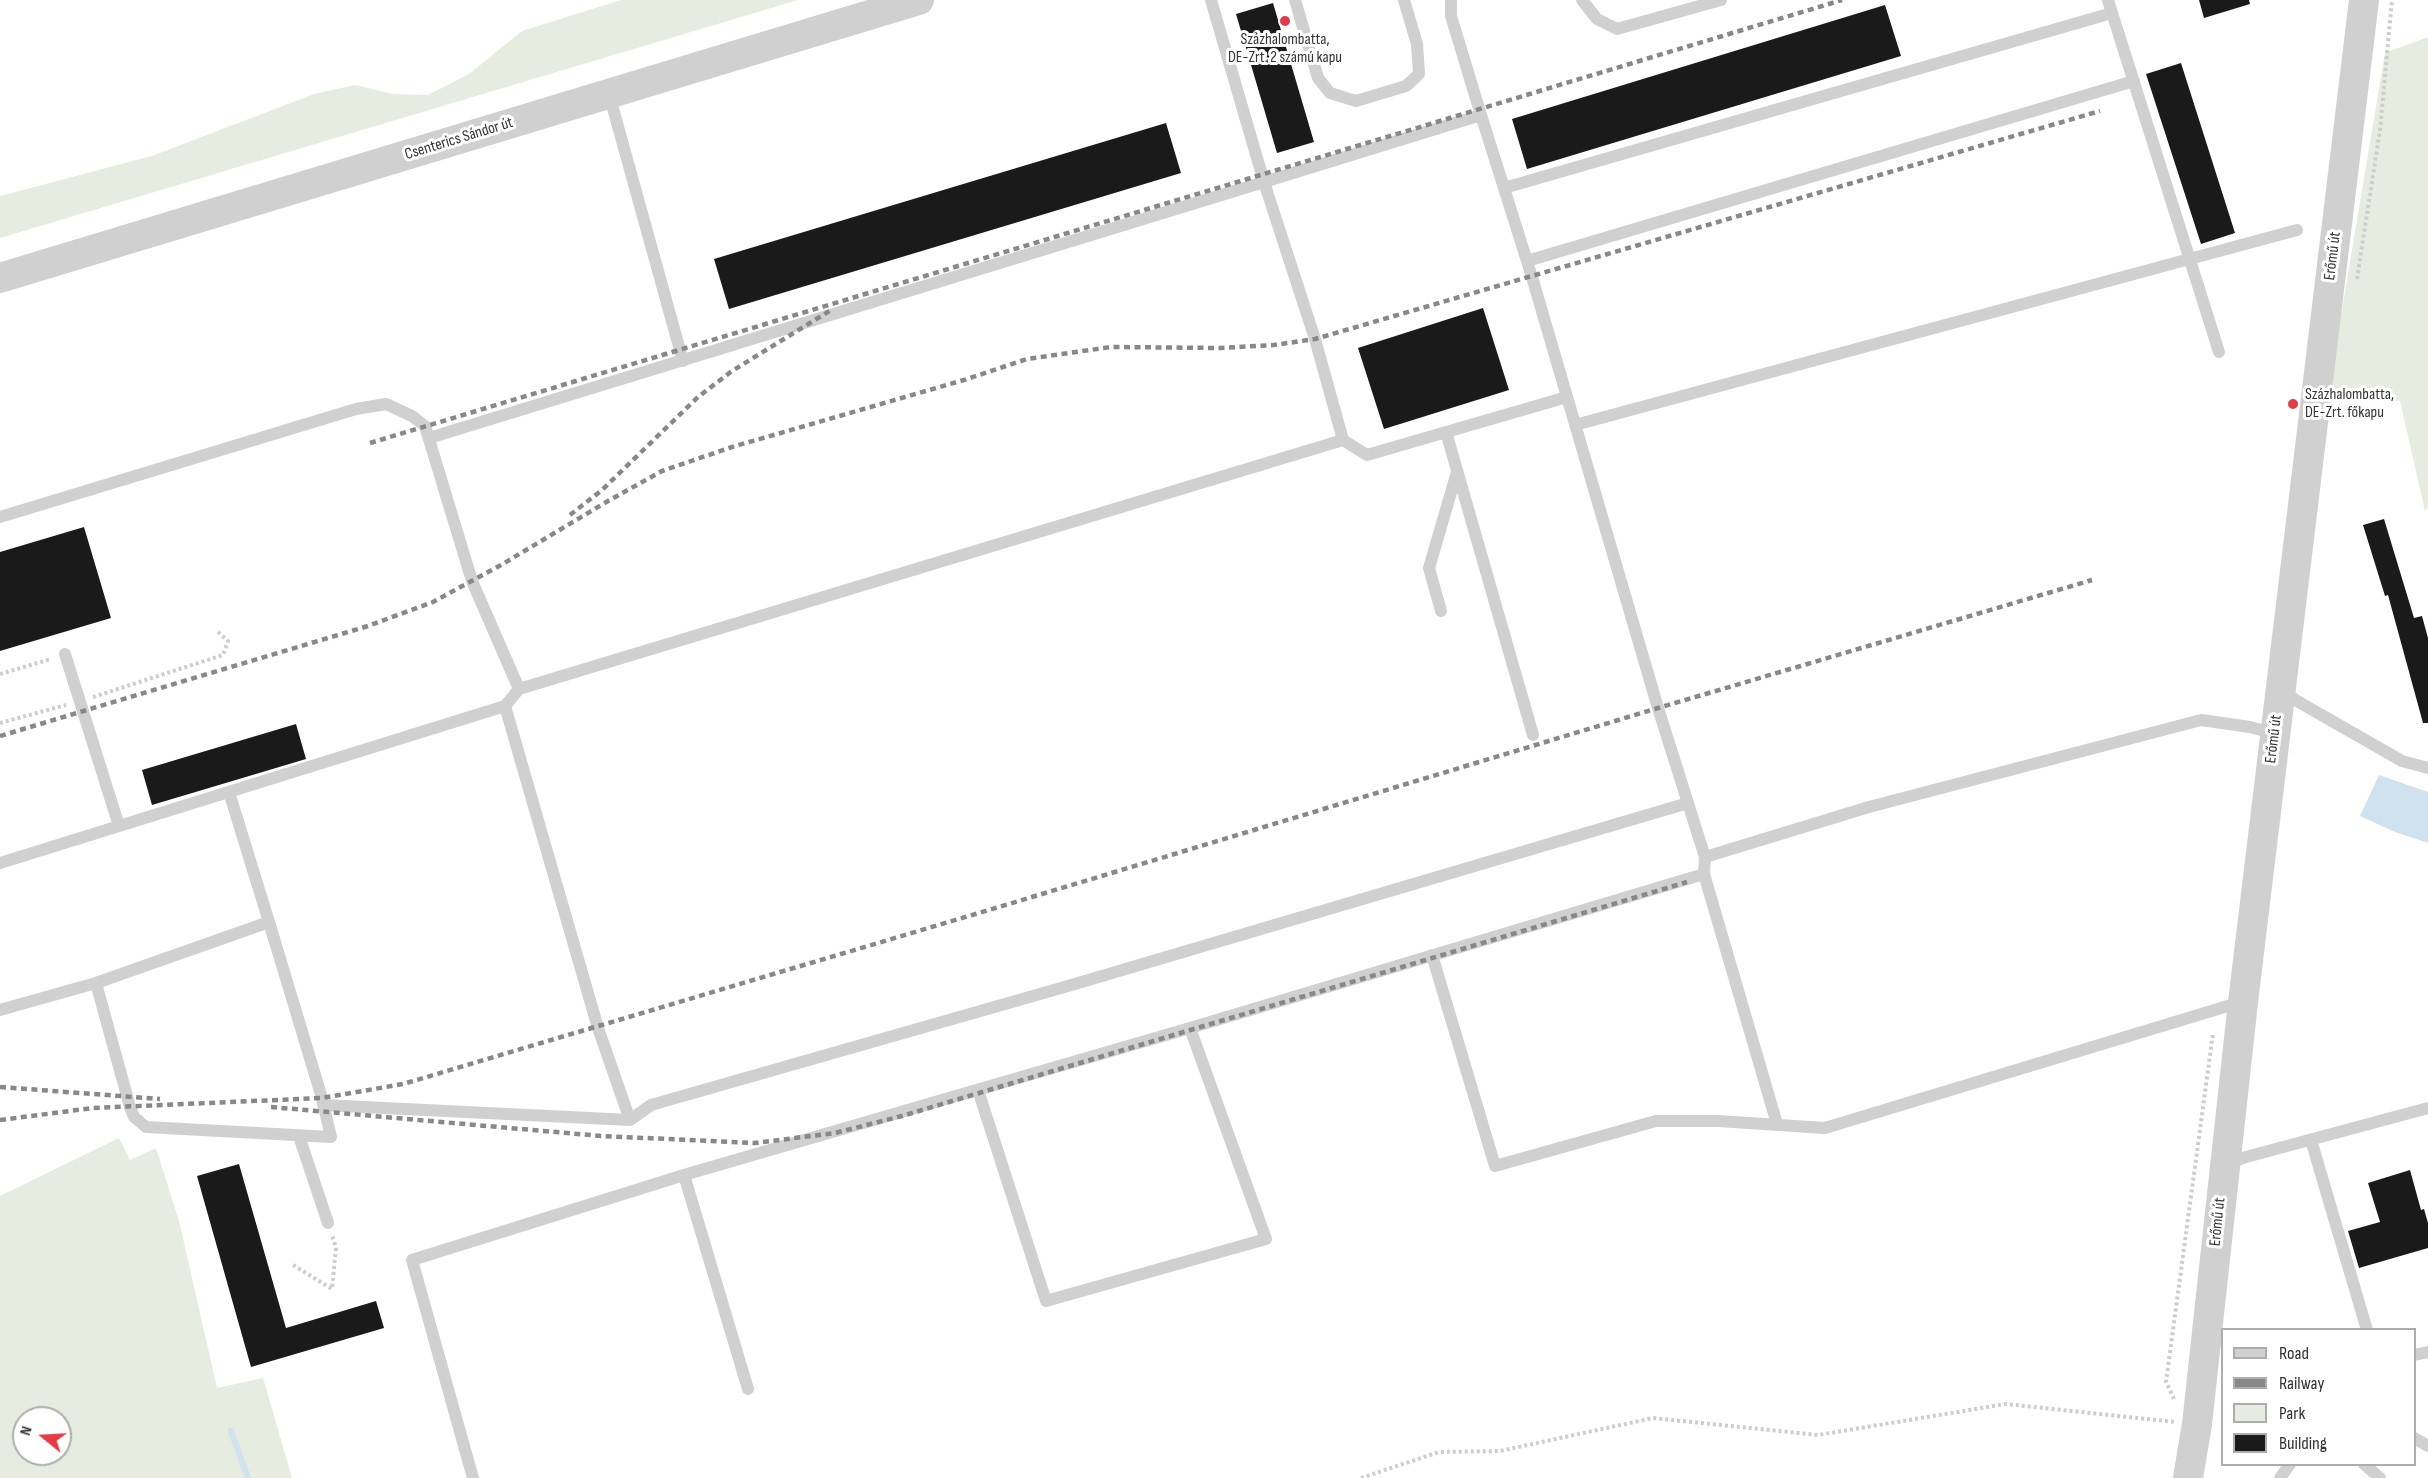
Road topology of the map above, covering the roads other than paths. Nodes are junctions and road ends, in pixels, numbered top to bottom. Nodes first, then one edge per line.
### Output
1 (919, 0) edge
2 (1211, 0) edge
3 (1295, 0) edge
4 (1404, 0) edge
5 (1451, 0) edge
6 (1582, 0) edge
7 (1721, 0) edge
8 (2108, 0) edge
9 (2364, 0) edge
10 (2112, 13) junction
11 (2134, 81) junction
12 (609, 93) junction
13 (1481, 115) junction
14 (1264, 182) junction
15 (1504, 188) junction
16 (2297, 231) dead end
17 (2191, 259) junction
18 (1527, 261) junction
19 (0, 278) edge
20 (2219, 352) dead end
21 (683, 362) junction
22 (1567, 397) junction
23 (1575, 425) junction
24 (1446, 432) junction
25 (429, 438) junction
26 (1344, 440) junction
27 (1457, 471) junction
28 (0, 517) edge
29 (1441, 611) dead end
30 (65, 654) road end
31 (2280, 688) junction
32 (519, 689) junction
33 (505, 706) junction
34 (2275, 734) junction
35 (1533, 735) dead end
36 (2428, 768) edge
37 (229, 792) junction
38 (1688, 803) junction
39 (119, 826) junction
40 (1705, 857) junction
41 (0, 863) edge
42 (1704, 874) junction
43 (269, 922) junction
44 (1432, 955) junction
45 (96, 983) junction
46 (2229, 1007) junction
47 (0, 1010) edge
48 (1190, 1028) junction
49 (978, 1090) junction
50 (323, 1105) junction
51 (2428, 1108) edge
52 (630, 1120) junction
53 (1777, 1124) junction
54 (299, 1136) junction
55 (2311, 1140) junction
56 (2224, 1165) junction
57 (684, 1175) junction
58 (328, 1223) road end
59 (2367, 1328) edge
60 (748, 1389) dead end
61 (2366, 1466) edge
62 (473, 1478) edge
63 (2188, 1478) edge
64 (2380, 1478) edge

1 - 12 street, Csenterics Sándor út
2 - 14 lane
3 - 4 lane
5 - 13 lane
6 - 7 lane
8 - 10 lane
9 - 31 street, Erőmű út
10 - 11 lane
10 - 15 lane
11 - 17 lane
11 - 18 lane
12 - 19 street, Csenterics Sándor út
12 - 21 lane
13 - 14 lane
13 - 15 lane
14 - 21 lane
14 - 26 lane
15 - 18 lane
16 - 17 lane
17 - 20 lane
17 - 23 lane
18 - 22 lane
21 - 25 lane
22 - 23 lane
22 - 24 lane
23 - 38 lane
24 - 26 lane
24 - 27 lane
25 - 28 lane
25 - 32 lane
26 - 32 lane
27 - 29 lane
27 - 35 lane
30 - 39 lane
31 - 34 street, Erőmű út
31 - 36 lane
32 - 33 lane
33 - 37 lane
33 - 52 lane
34 - 40 lane
34 - 46 street, Erőmű út
37 - 39 lane
37 - 43 lane
38 - 40 lane
38 - 52 lane
39 - 41 lane
40 - 42 lane
42 - 44 lane
42 - 53 lane
43 - 45 lane
43 - 50 lane
44 - 48 lane
44 - 53 lane
45 - 47 lane
45 - 54 lane
46 - 53 lane
46 - 56 street, Erőmű út
48 - 49 lane
48 - 49 lane
49 - 57 lane
50 - 52 lane
50 - 54 lane
51 - 55 lane
54 - 58 lane
55 - 56 lane
55 - 59 lane
56 - 63 street, Erőmű út
57 - 60 lane
57 - 62 lane
61 - 64 lane

